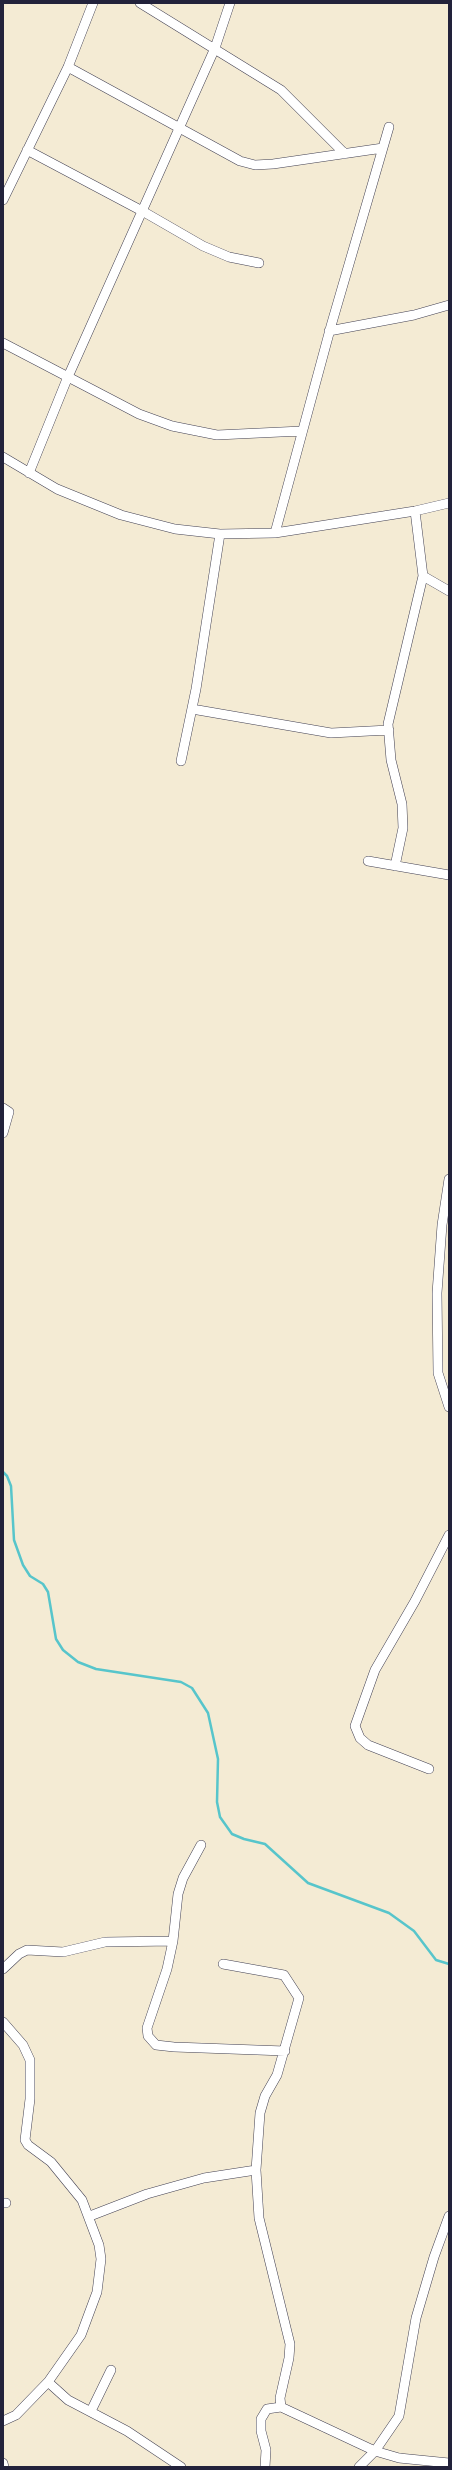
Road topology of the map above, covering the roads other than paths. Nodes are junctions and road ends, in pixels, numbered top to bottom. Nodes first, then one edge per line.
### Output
1 (93, 3) edge
2 (140, 3) edge
3 (230, 3) edge
4 (215, 48) junction
5 (68, 67) junction
6 (390, 127) dead end
7 (180, 128) junction
8 (383, 148) junction
9 (27, 150) junction
10 (345, 154) junction
11 (3, 200) edge
12 (144, 212) junction
13 (259, 263) dead end
14 (449, 305) edge
15 (329, 332) junction
16 (3, 343) edge
17 (67, 379) junction
18 (302, 431) junction
19 (3, 457) edge
20 (29, 472) junction
21 (449, 503) edge
22 (415, 511) junction
23 (275, 533) junction
24 (220, 534) junction
25 (423, 576) junction
26 (449, 591) edge
27 (192, 709) junction
28 (389, 730) junction
29 (181, 761) dead end
30 (368, 861) dead end
31 (395, 866) junction
32 (449, 875) edge
33 (3, 1108) edge
34 (3, 1133) edge
35 (449, 1178) edge
36 (449, 1407) edge
37 (449, 1535) edge
38 (429, 1769) dead end
39 (201, 1845) dead end
40 (173, 1941) junction
41 (223, 1964) dead end
42 (3, 1969) edge
43 (3, 2022) edge
44 (285, 2051) junction
45 (256, 2170) junction
46 (90, 2216) junction
47 (449, 2216) edge
48 (111, 2370) dead end
49 (48, 2382) junction
50 (281, 2407) junction
51 (91, 2411) junction
52 (3, 2421) edge
53 (375, 2451) junction
54 (3, 2463) edge
55 (449, 2463) edge
56 (4, 2467) edge
57 (181, 2467) edge
58 (265, 2467) edge
59 (358, 2467) edge

1 - 5 street
2 - 4 street
3 - 4 street
4 - 7 street
4 - 10 street
5 - 7 street
5 - 9 street
6 - 8 street
7 - 10 street
7 - 12 street
8 - 10 street
8 - 15 street
9 - 11 street
9 - 12 street
12 - 13 street
12 - 17 street
14 - 15 street
15 - 18 street
16 - 17 street
17 - 18 street
17 - 20 street
18 - 23 street
19 - 20 street
20 - 24 street
21 - 22 street
22 - 23 street
22 - 25 street
23 - 24 street
24 - 27 street
25 - 26 street
25 - 28 street
27 - 28 street
27 - 29 street
28 - 31 street
30 - 31 street
31 - 32 street
33 - 34 street
35 - 36 street
37 - 38 street
39 - 40 street
40 - 42 street
40 - 44 street
41 - 44 street
43 - 46 street
44 - 45 street
45 - 46 street
45 - 50 street
46 - 49 street
47 - 53 street
48 - 51 street
49 - 51 street
49 - 52 street
50 - 53 street
50 - 58 street
51 - 57 street
53 - 55 street
53 - 59 street
54 - 56 street

